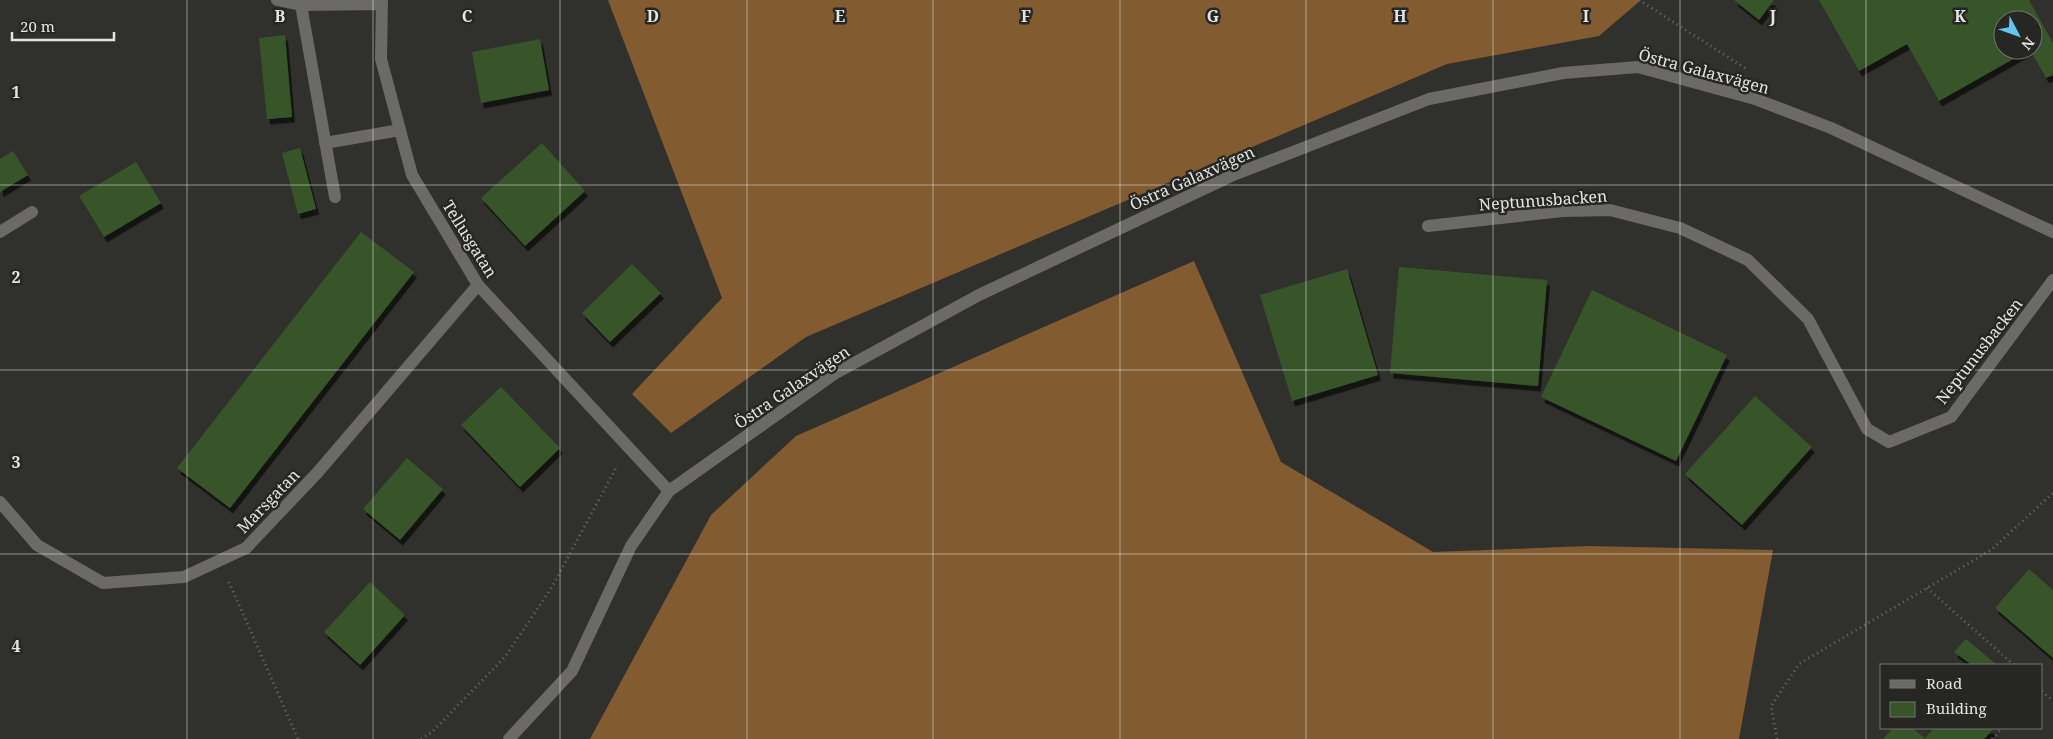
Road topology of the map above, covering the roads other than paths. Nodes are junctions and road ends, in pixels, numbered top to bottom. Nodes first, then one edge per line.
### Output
1 (276, 0) edge
2 (382, 2) edge
3 (301, 5) junction
4 (400, 130) junction
5 (326, 143) junction
6 (335, 197) dead end
7 (32, 212) dead end
8 (1428, 226) dead end
9 (0, 232) edge
10 (2053, 232) edge
11 (2053, 280) edge
12 (478, 284) junction
13 (669, 491) junction
14 (0, 502) edge
15 (509, 739) edge

1 - 3 street
2 - 3 street
2 - 4 street, Tellusgatan
3 - 5 street
4 - 5 street
4 - 12 street, Tellusgatan
5 - 6 street
7 - 9 street
8 - 11 street, Neptunusbacken
10 - 13 street, Östra Galaxvägen
12 - 13 street, Tellusgatan
12 - 14 street, Marsgatan
13 - 15 street, Östra Galaxvägen

